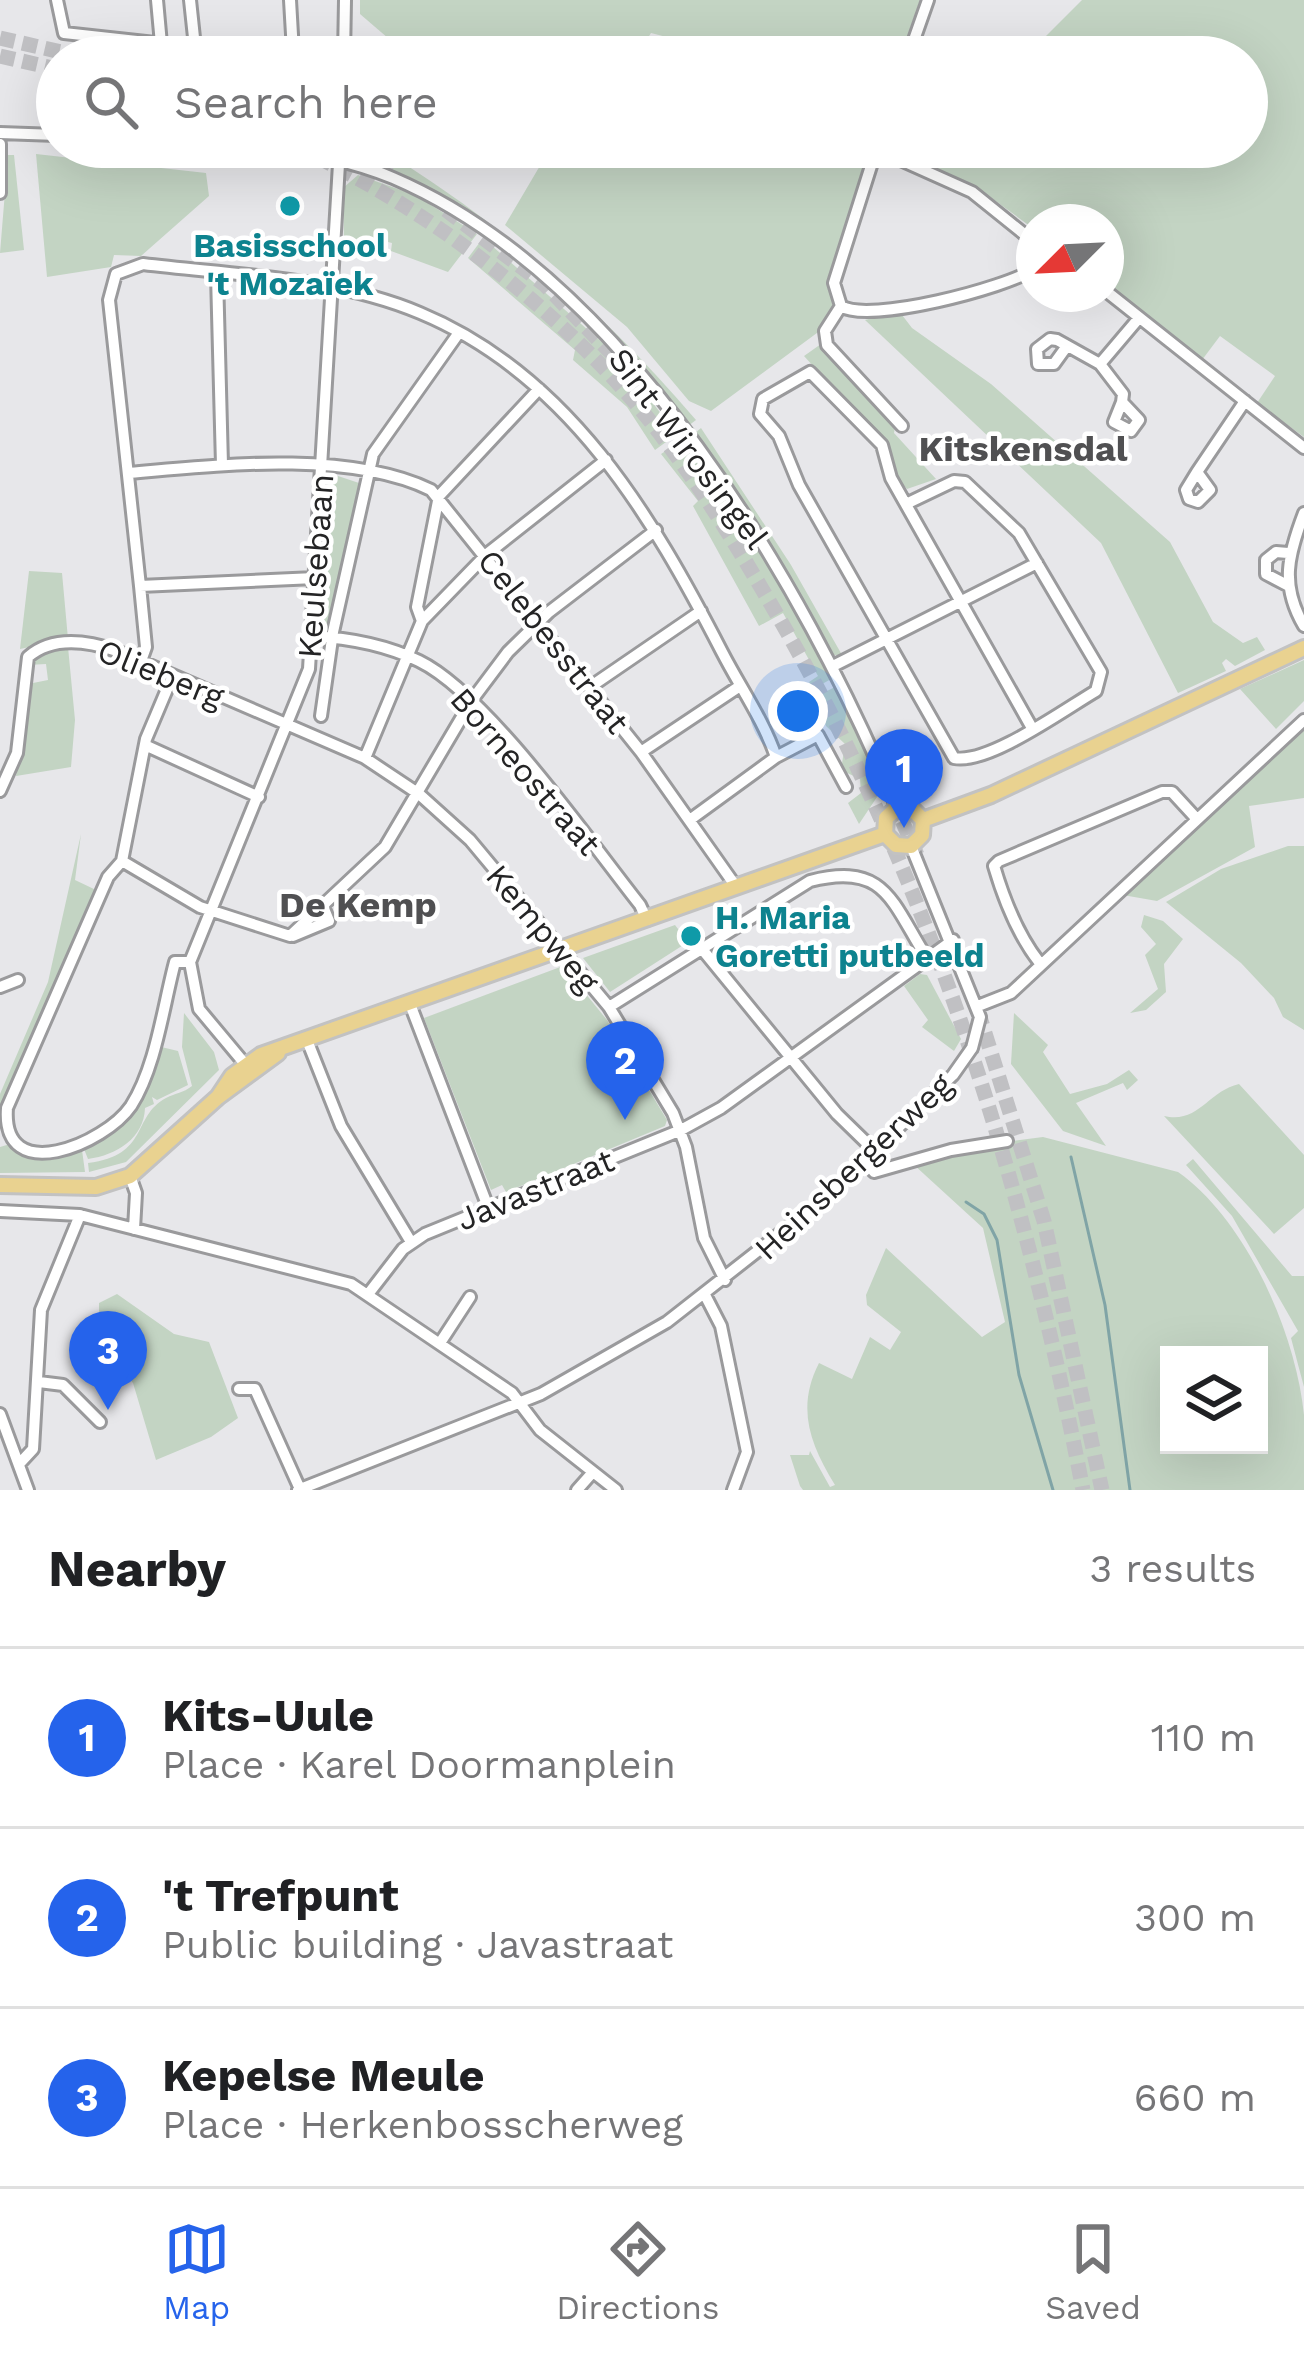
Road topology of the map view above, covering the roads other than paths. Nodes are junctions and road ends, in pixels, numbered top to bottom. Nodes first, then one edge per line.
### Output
1 (57, 0) edge
2 (157, 0) edge
3 (190, 0) edge
4 (290, 0) edge
5 (345, 0) edge
6 (928, 0) edge
7 (90, 36) edge
8 (159, 36) edge
9 (194, 36) edge
10 (287, 36) edge
11 (344, 36) edge
12 (915, 36) edge
13 (0, 133) edge
14 (36, 134) edge
15 (0, 144) edge
16 (2, 161) edge
17 (338, 168) edge
18 (371, 168) edge
19 (870, 168) edge
20 (920, 168) edge
21 (0, 193) edge
22 (1016, 227) edge
23 (217, 274) junction
24 (1016, 275) edge
25 (333, 289) junction
26 (841, 305) junction
27 (1124, 306) edge
28 (1139, 318) junction
29 (458, 334) junction
30 (1067, 346) dead end
31 (1100, 364) junction
32 (539, 389) junction
33 (1245, 401) junction
34 (1122, 402) dead end
35 (902, 426) dead end
36 (1304, 448) edge
37 (606, 460) junction
38 (222, 465) junction
39 (322, 469) junction
40 (367, 471) junction
41 (1197, 472) dead end
42 (128, 473) junction
43 (439, 496) junction
44 (906, 504) junction
45 (1304, 513) edge
46 (656, 530) junction
47 (1288, 553) junction
48 (487, 554) junction
49 (1037, 562) junction
50 (316, 578) junction
51 (1287, 585) junction
52 (140, 586) junction
53 (962, 603) junction
54 (701, 611) junction
55 (422, 621) junction
56 (539, 621) junction
57 (1301, 621) edge
58 (312, 636) junction
59 (334, 638) junction
60 (887, 640) junction
61 (1299, 651) edge
62 (404, 656) junction
63 (141, 661) junction
64 (833, 666) junction
65 (172, 675) junction
66 (740, 686) junction
67 (590, 687) junction
68 (472, 700) junction
69 (321, 716) dead end
70 (1304, 720) edge
71 (289, 724) junction
72 (1032, 728) junction
73 (147, 746) junction
74 (641, 752) junction
75 (365, 758) junction
76 (776, 760) junction
77 (846, 787) dead end
78 (0, 790) edge
79 (419, 794) junction
80 (259, 797) junction
81 (897, 808) junction
82 (1195, 818) junction
83 (691, 819) junction
84 (923, 820) junction
85 (885, 834) junction
86 (910, 846) junction
87 (122, 861) junction
88 (736, 887) junction
89 (208, 911) junction
90 (647, 920) junction
91 (953, 940) junction
92 (702, 949) junction
93 (560, 950) junction
94 (925, 955) junction
95 (190, 962) junction
96 (1040, 962) junction
97 (18, 980) dead end
98 (0, 987) edge
99 (410, 1004) junction
100 (978, 1006) junction
101 (609, 1007) junction
102 (307, 1040) junction
103 (791, 1056) junction
104 (249, 1068) junction
105 (681, 1130) junction
106 (1007, 1142) dead end
107 (872, 1158) junction
108 (130, 1176) junction
109 (0, 1185) edge
110 (488, 1208) junction
111 (0, 1211) edge
112 (80, 1215) junction
113 (134, 1229) junction
114 (411, 1242) junction
115 (724, 1280) junction
116 (369, 1293) junction
117 (705, 1295) junction
118 (470, 1298) dead end
119 (440, 1342) junction
120 (39, 1382) junction
121 (239, 1389) dead end
122 (520, 1402) junction
123 (0, 1414) edge
124 (100, 1422) dead end
125 (20, 1463) junction
126 (593, 1472) junction
127 (28, 1490) edge
128 (299, 1490) edge
129 (577, 1490) edge
130 (616, 1490) edge
131 (733, 1490) edge

1 - 7 street
2 - 8 street
3 - 9 street
4 - 10 street
5 - 11 street
6 - 12 street
13 - 14 street
15 - 16 street
16 - 21 street
17 - 25 street, Keulsebaan
18 - 64 street, Sint Wirosingel
19 - 26 street
20 - 22 street
23 - 25 street
23 - 38 street
23 - 42 street
24 - 26 street
25 - 29 street
25 - 39 street, Keulsebaan
26 - 35 street
27 - 28 street
28 - 31 street
28 - 33 street
29 - 32 street
29 - 40 street, Keulsebaan
30 - 31 street
31 - 34 street
32 - 37 street
32 - 43 street
33 - 36 street
33 - 41 street
37 - 46 street
37 - 48 street
38 - 39 street, Celebesstraat
38 - 42 street, Celebesstraat
39 - 40 street, Celebesstraat
39 - 50 street, Keulsebaan
40 - 43 street, Celebesstraat
40 - 59 street, Keulsebaan
42 - 52 street
43 - 48 street, Celebesstraat
43 - 55 street
44 - 49 street
44 - 53 street
44 - 60 street
45 - 47 street
46 - 54 street
46 - 56 street
47 - 51 street
47 - 51 street
48 - 55 street
48 - 56 street, Celebesstraat
49 - 53 street
49 - 72 street
50 - 52 street
50 - 58 street, Keulsebaan
51 - 57 street
52 - 63 street
53 - 60 street
53 - 72 street
54 - 66 street
54 - 67 street
55 - 62 street
56 - 67 street, Celebesstraat
56 - 68 street
58 - 59 street, Borneostraat
58 - 71 street, Keulsebaan
59 - 62 street, Borneostraat
59 - 69 street, Keulsebaan
60 - 64 street
60 - 72 street
61 - 84 main road
62 - 68 street, Borneostraat
62 - 75 street
63 - 65 street, Olieberg
63 - 78 street, Olieberg
64 - 81 street, Sint Wirosingel
65 - 71 street, Olieberg
65 - 73 street
66 - 74 street
66 - 76 street
67 - 74 street, Celebesstraat
68 - 79 street
68 - 90 street, Borneostraat
70 - 82 street
71 - 75 street, Kempweg
71 - 80 street, Keulsebaan
73 - 80 street
73 - 87 street
74 - 83 street, Celebesstraat
75 - 79 street, Kempweg
76 - 77 street
76 - 83 street
79 - 89 street
79 - 93 street, Kempweg
80 - 89 street, Keulsebaan
81 - 84 main road
81 - 85 main road
82 - 96 street
82 - 96 street
83 - 88 street, Celebesstraat
84 - 86 main road
85 - 86 main road
85 - 88 main road
86 - 91 street
87 - 89 street
87 - 95 street, Keulsebaan
88 - 90 main road
89 - 95 street, Keulsebaan
90 - 93 main road
91 - 94 street, Javastraat
91 - 100 street
92 - 94 street
92 - 101 street
92 - 103 street
93 - 99 main road
93 - 101 street, Kempweg
94 - 103 street, Javastraat
95 - 104 street
96 - 100 street
97 - 98 street
99 - 102 main road
99 - 110 street
100 - 107 street, Heinsbergerweg
101 - 105 street, Kempweg
102 - 104 main road
102 - 114 street
103 - 105 street, Javastraat
103 - 107 street
104 - 108 main road
105 - 110 street, Javastraat
105 - 115 street, Kempweg
106 - 107 street
107 - 115 street, Heinsbergerweg
108 - 109 main road
108 - 113 street
110 - 114 street, Javastraat
111 - 112 street
112 - 113 street
112 - 120 street
113 - 116 street
114 - 116 street, Javastraat
115 - 117 street, Heinsbergerweg
116 - 119 street
117 - 122 street, Heinsbergerweg
117 - 131 street
118 - 119 street
119 - 122 street
120 - 124 street
120 - 125 street
121 - 128 street, Heinsbergerweg
122 - 126 street
122 - 128 street, Heinsbergerweg
123 - 125 street
125 - 127 street
126 - 129 street
126 - 130 street

